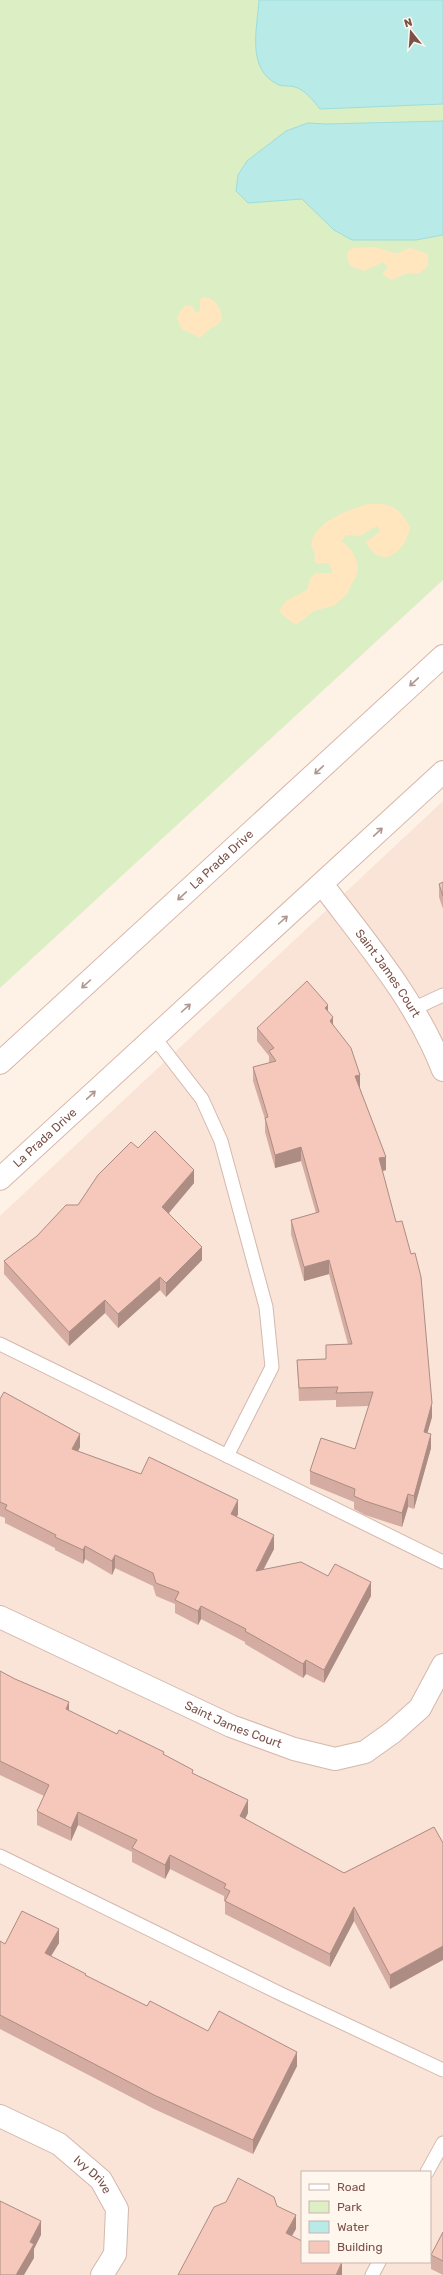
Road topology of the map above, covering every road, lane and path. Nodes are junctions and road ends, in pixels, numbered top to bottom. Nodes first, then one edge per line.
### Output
1 (443, 656) edge
2 (443, 772) edge
3 (322, 884) junction
4 (443, 995) edge
5 (413, 1009) junction
6 (154, 1037) junction
7 (0, 1063) edge
8 (443, 1070) edge
9 (0, 1179) edge
10 (0, 1344) edge
11 (227, 1456) junction
12 (443, 1562) edge
13 (0, 1617) edge
14 (443, 1665) edge
15 (0, 1856) edge
16 (443, 2070) edge
17 (0, 2116) edge
18 (443, 2143) edge
19 (428, 2171) edge
20 (378, 2263) edge
21 (102, 2275) edge
22 (372, 2275) edge

1 -> 7 main road, La Prada Drive
3 -> 2 main road, La Prada Drive
3 - 5 main road, Saint James Court
6 -> 3 main road, La Prada Drive
4 - 5 lane
5 - 8 main road, Saint James Court
9 -> 6 main road, La Prada Drive
6 - 11 lane
10 - 11 lane
11 - 12 lane
13 - 14 main road, Saint James Court
15 - 16 lane
17 - 21 main road, Ivy Drive
18 - 19 lane
20 - 22 lane

